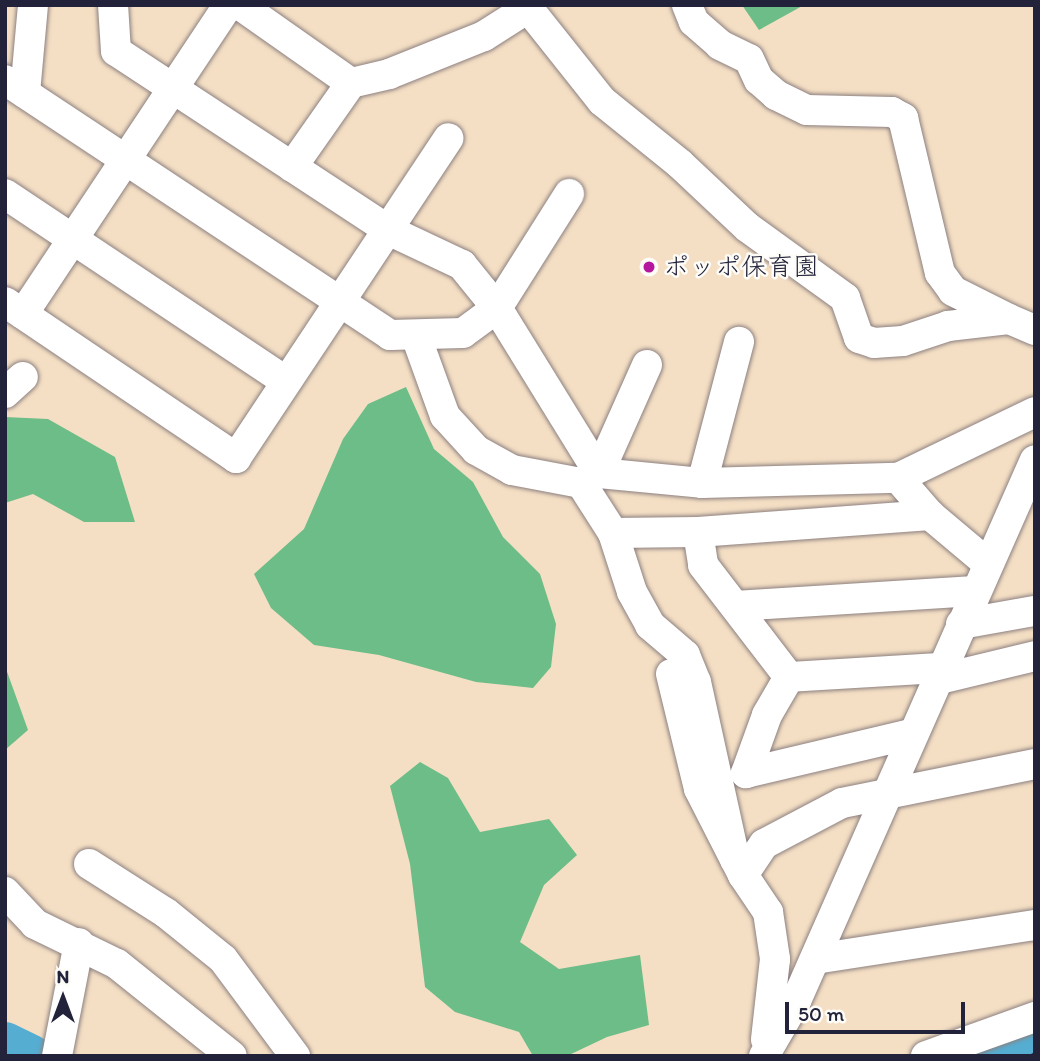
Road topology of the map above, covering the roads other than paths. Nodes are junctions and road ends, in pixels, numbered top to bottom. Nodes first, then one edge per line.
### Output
1 (33, 5) edge
2 (113, 5) edge
3 (228, 5) edge
4 (240, 5) edge
5 (687, 5) edge
6 (529, 6) edge
7 (351, 83) junction
8 (15, 87) edge
9 (175, 90) junction
10 (449, 138) dead end
11 (125, 163) junction
12 (292, 167) junction
13 (5, 194) edge
14 (569, 194) dead end
15 (388, 230) junction
16 (73, 240) junction
17 (340, 301) junction
18 (14, 308) edge
19 (497, 308) junction
20 (1022, 324) edge
21 (415, 336) junction
22 (739, 342) dead end
23 (647, 365) dead end
24 (285, 382) junction
25 (1035, 412) edge
26 (1035, 460) edge
27 (590, 478) junction
28 (898, 478) junction
29 (702, 483) junction
30 (929, 515) junction
31 (698, 532) junction
32 (613, 533) junction
33 (987, 562) junction
34 (975, 591) junction
35 (735, 606) junction
36 (1034, 611) edge
37 (961, 624) junction
38 (1035, 656) edge
39 (670, 674) dead end
40 (939, 674) junction
41 (789, 677) junction
42 (911, 734) junction
43 (1035, 764) edge
44 (886, 791) junction
45 (89, 864) dead end
46 (739, 867) junction
47 (5, 891) edge
48 (1035, 925) edge
49 (79, 943) junction
50 (815, 959) junction
51 (1035, 1017) edge
52 (57, 1055) edge
53 (764, 1055) edge
54 (232, 1056) edge
55 (295, 1056) edge
56 (926, 1056) edge

1 - 8 street
2 - 9 street
3 - 9 street
4 - 7 street
5 - 20 street
6 - 7 street
6 - 20 street
7 - 12 street
8 - 11 street
9 - 11 street
9 - 12 street
10 - 15 street
11 - 16 street
11 - 17 street
12 - 15 street
13 - 16 street
14 - 19 street
15 - 17 street
15 - 19 street
16 - 18 street
16 - 24 street
17 - 21 street
17 - 24 street
18 - 24 street
19 - 21 street
19 - 27 street
21 - 27 street
22 - 29 street
23 - 27 street
25 - 28 street
26 - 33 street
27 - 29 street
27 - 32 street
28 - 29 street
28 - 30 street
30 - 31 street
30 - 33 street
31 - 32 street
31 - 35 street
32 - 46 street
33 - 34 street
34 - 35 street
34 - 37 street
35 - 41 street
36 - 37 street
37 - 40 street
38 - 40 street
39 - 46 street
40 - 41 street
40 - 42 street
41 - 42 street
42 - 44 street
43 - 44 street
44 - 46 street
44 - 50 street
45 - 55 street
46 - 53 street
47 - 49 street
48 - 50 street
49 - 52 street
49 - 54 street
50 - 53 street
51 - 56 street

